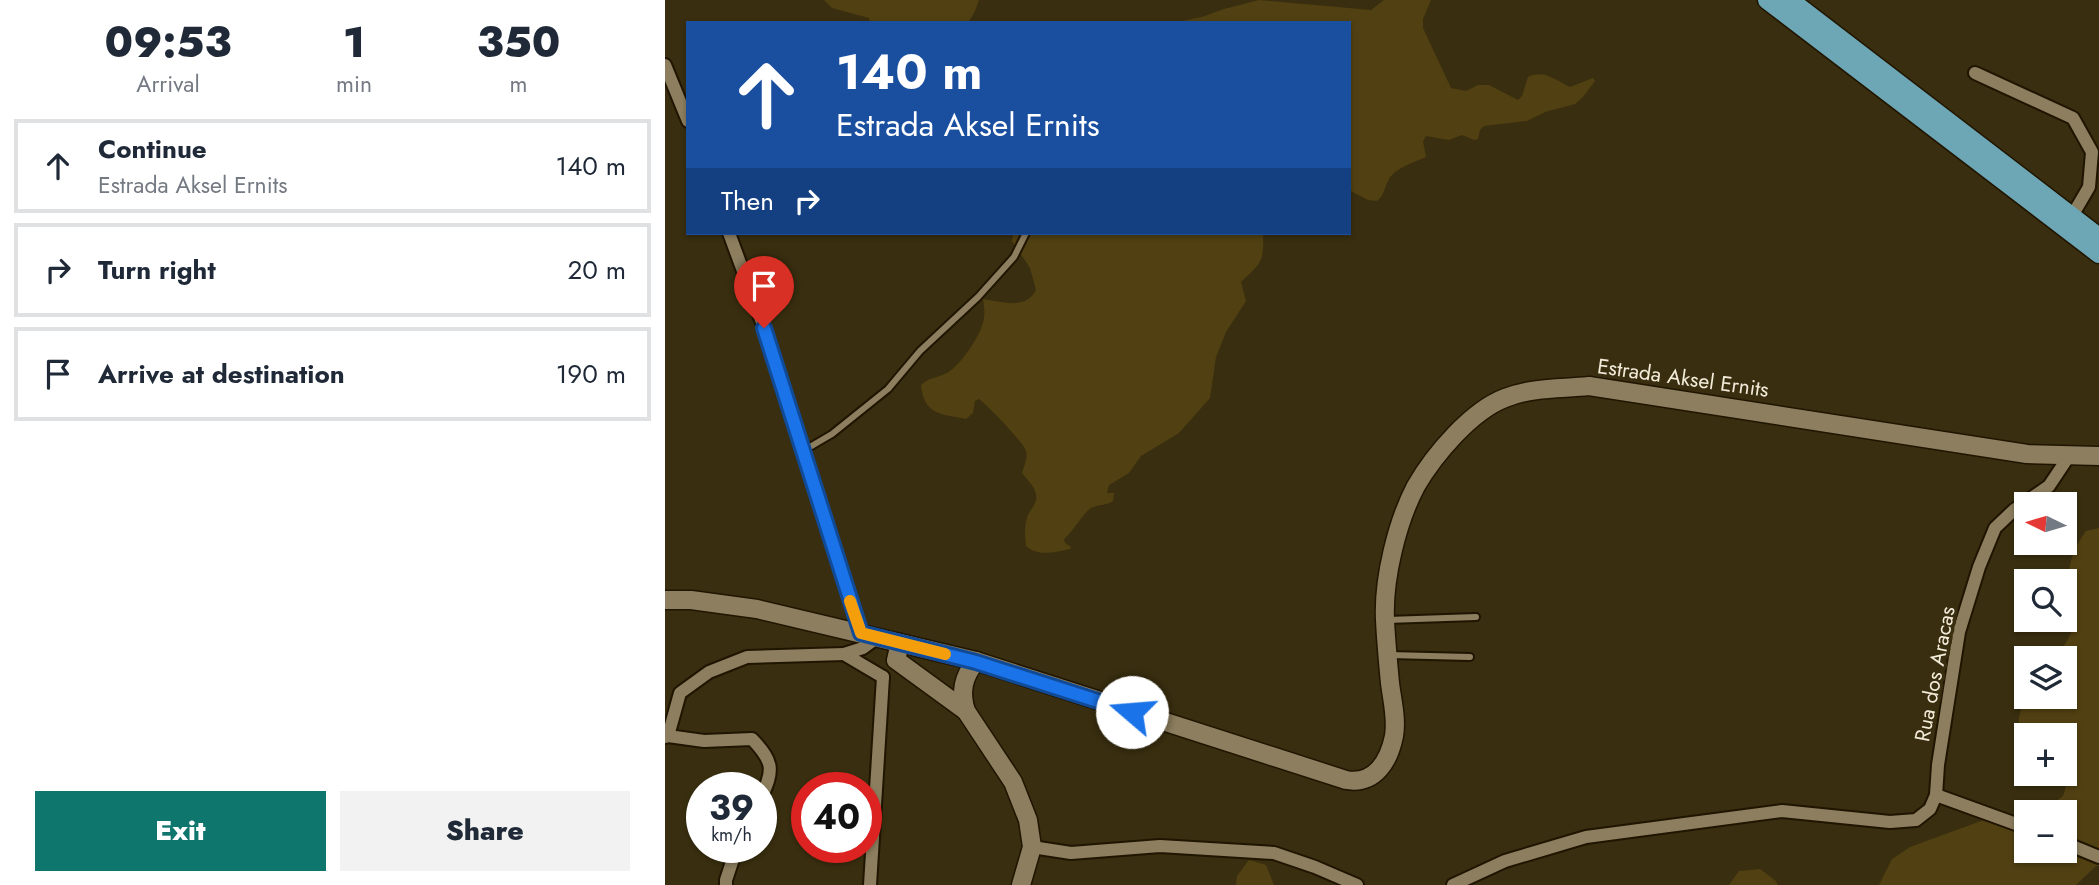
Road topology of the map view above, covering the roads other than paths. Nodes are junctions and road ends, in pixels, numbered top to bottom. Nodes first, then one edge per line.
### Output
1 (1767, 0) edge
2 (1790, 0) edge
3 (665, 65) edge
4 (1975, 73) dead end
5 (686, 116) edge
6 (2072, 216) junction
7 (730, 235) edge
8 (1025, 235) edge
9 (2099, 237) edge
10 (2099, 254) edge
11 (803, 451) junction
12 (2069, 456) junction
13 (2099, 456) edge
14 (665, 600) edge
15 (1476, 618) dead end
16 (1385, 620) junction
17 (869, 635) junction
18 (898, 652) junction
19 (844, 654) junction
20 (1387, 655) junction
21 (1470, 657) dead end
22 (976, 662) junction
23 (883, 677) junction
24 (966, 711) junction
25 (666, 736) edge
26 (770, 772) edge
27 (1936, 795) junction
28 (2014, 823) edge
29 (1033, 848) junction
30 (2077, 848) edge
31 (2099, 857) edge
32 (731, 863) edge
33 (723, 883) edge
34 (870, 885) edge
35 (1021, 885) edge
36 (1357, 885) edge
37 (1453, 885) edge

1 - 10 main road
2 - 6 main road
3 - 5 street
4 - 6 street
6 - 9 main road
7 - 11 street
8 - 11 lane
11 - 17 street
12 - 13 street, Estrada Aksel Ernits
12 - 16 street, Estrada Aksel Ernits
12 - 27 street, Rua dos Aracas
14 - 17 street
15 - 16 lane
16 - 20 street, Estrada Aksel Ernits
17 - 18 street
17 - 19 street
18 - 22 street, Estrada Aksel Ernits
18 - 23 street
18 - 24 street
19 - 23 street
19 - 25 street
20 - 21 lane
20 - 22 street, Estrada Aksel Ernits
22 - 24 street
23 - 34 street
24 - 29 street
25 - 26 street
27 - 28 street
27 - 37 street, Rua dos Aracas
29 - 35 street
29 - 36 street
30 - 31 street
32 - 33 street

